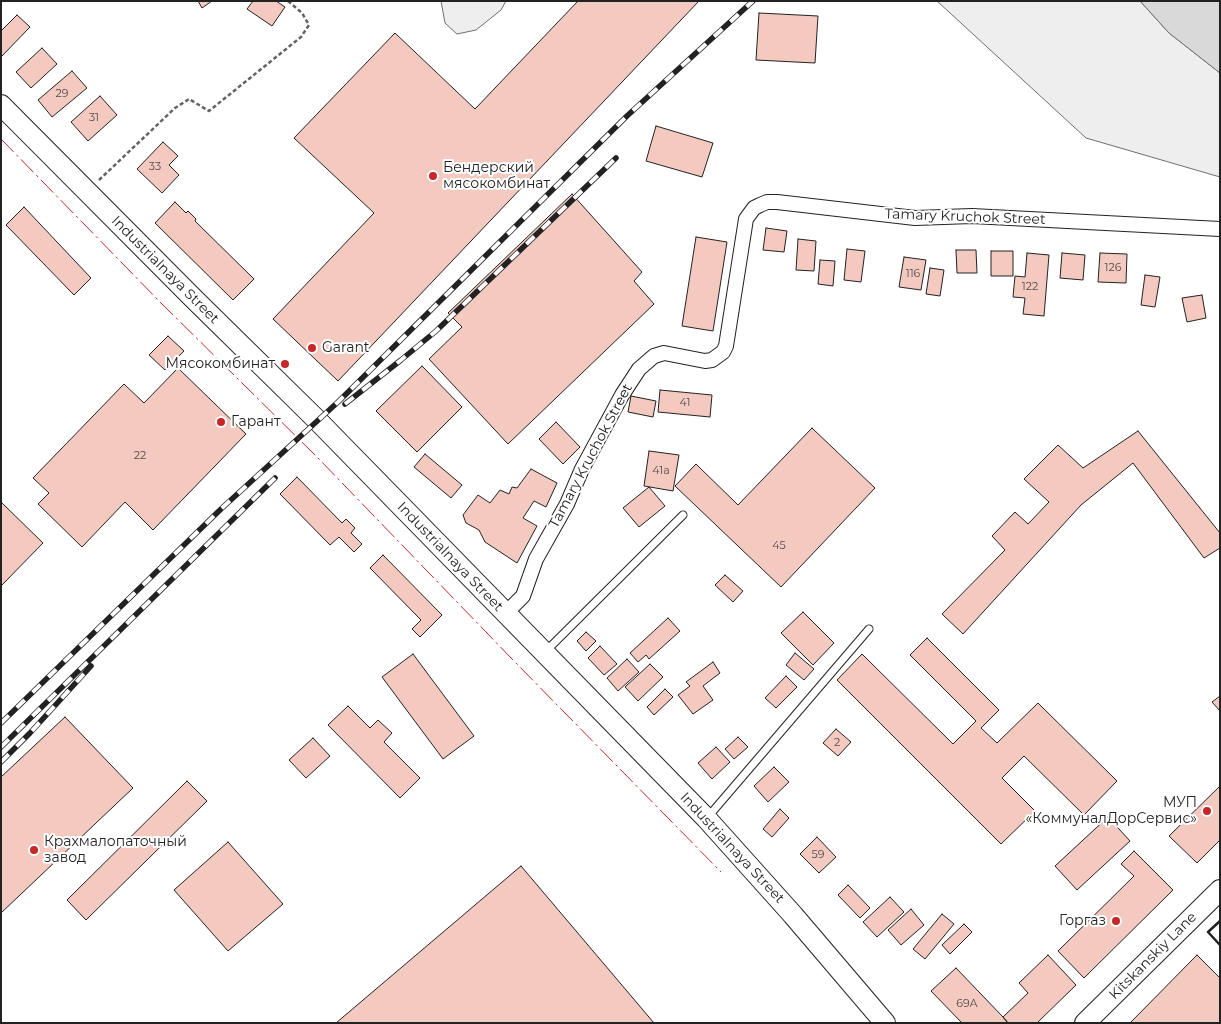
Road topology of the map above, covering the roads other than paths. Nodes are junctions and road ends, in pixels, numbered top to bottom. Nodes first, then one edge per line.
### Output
1 (1, 105) edge
2 (1220, 229) edge
3 (683, 515) dead end
4 (505, 614) junction
5 (869, 629) dead end
6 (544, 653) junction
7 (706, 818) junction
8 (1220, 890) edge
9 (885, 1023) edge
10 (1085, 1023) edge

1 - 4 main road, Industrialnaya Street
2 - 4 street, Tamary Kruchok Street
3 - 6 lane
4 - 6 main road, Industrialnaya Street
5 - 7 lane
6 - 7 main road, Industrialnaya Street
7 - 9 main road, Industrialnaya Street
8 - 10 main road, Kitskanskiy Lane

